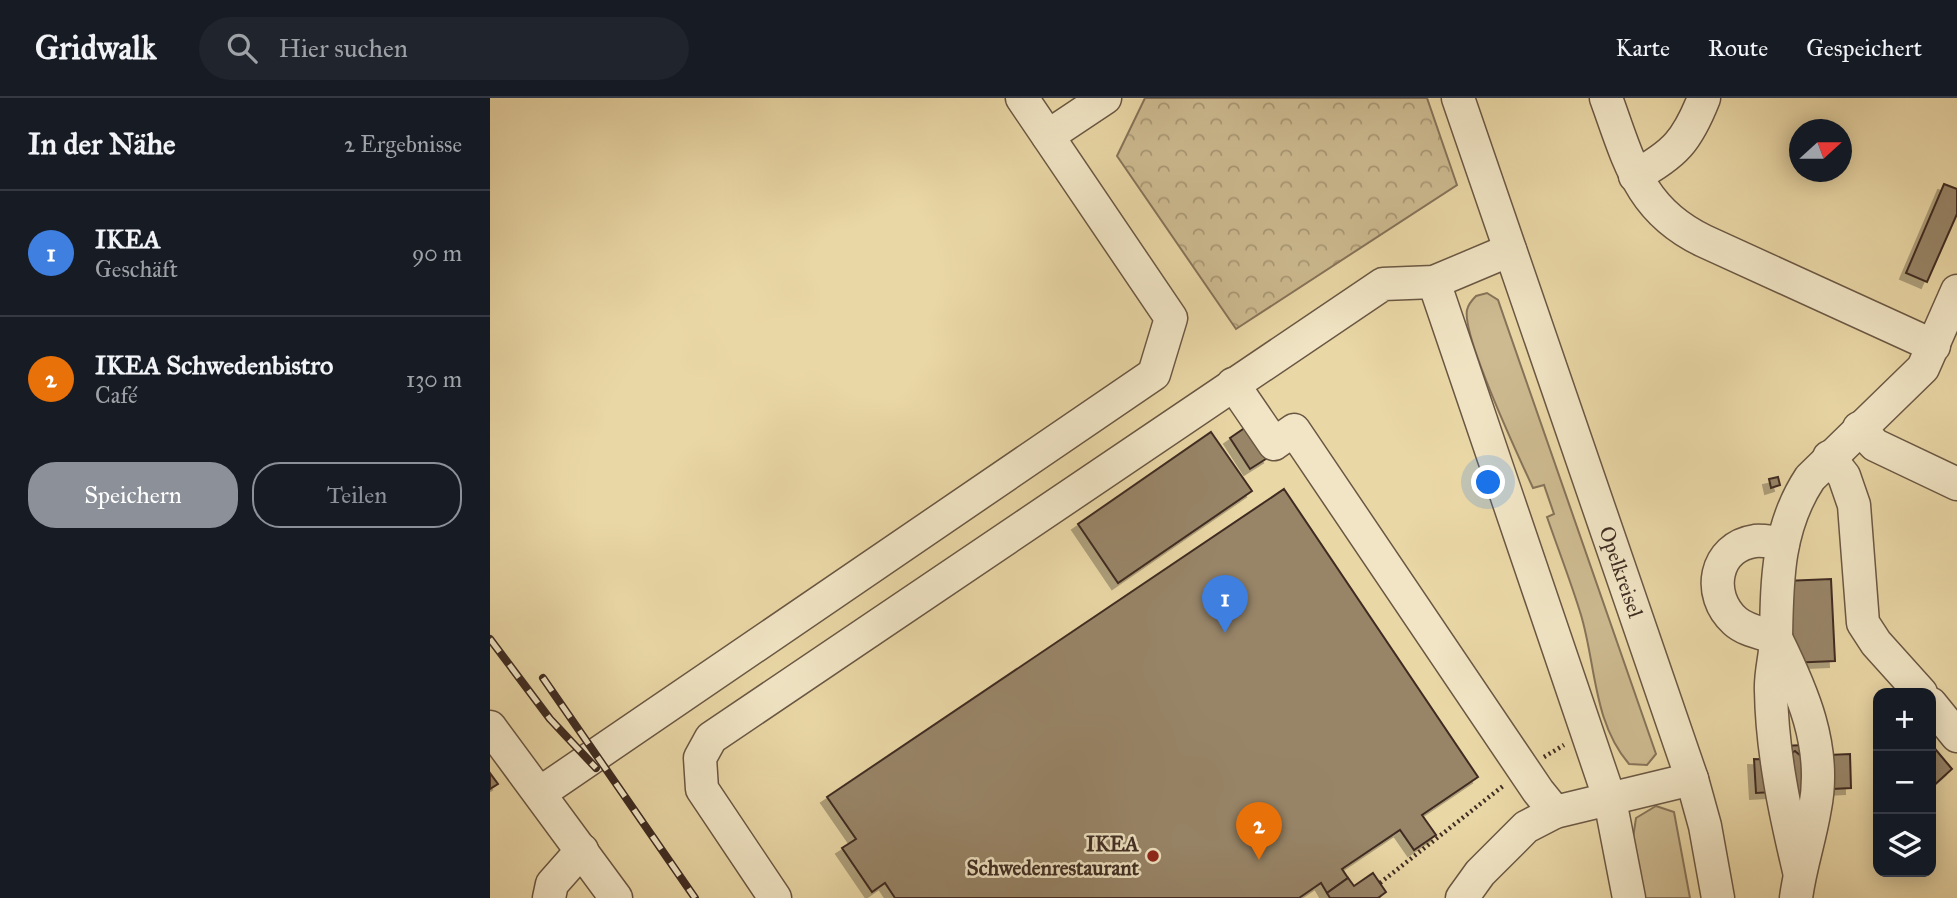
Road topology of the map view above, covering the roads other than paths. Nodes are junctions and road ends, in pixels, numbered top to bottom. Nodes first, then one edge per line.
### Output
1 (1022, 98) edge
2 (1105, 98) edge
3 (1458, 98) edge
4 (1606, 98) edge
5 (1704, 98) edge
6 (1048, 136) junction
7 (1635, 176) junction
8 (1510, 250) junction
9 (1434, 282) junction
10 (1957, 291) edge
11 (1934, 346) junction
12 (1233, 384) junction
13 (1859, 428) junction
14 (1829, 457) junction
15 (1957, 484) edge
16 (1783, 543) junction
17 (1776, 638) junction
18 (1916, 688) edge
19 (1936, 710) edge
20 (490, 727) edge
21 (1957, 736) edge
22 (1692, 779) junction
23 (540, 793) junction
24 (1610, 800) junction
25 (1555, 812) junction
26 (582, 849) junction
27 (1798, 884) edge
28 (548, 898) edge
29 (616, 898) edge
30 (775, 898) edge
31 (1462, 898) edge
32 (1629, 898) edge
33 (1718, 898) edge

1 - 6 street
2 - 6 street
3 - 8 street, Opelkreisel
4 - 7 street
5 - 7 street
6 - 23 street
7 - 11 street
8 - 9 street
8 - 22 street, Opelkreisel
9 - 12 street
9 - 24 street
10 - 11 street
11 - 13 street
12 - 25 street
12 - 30 street
13 - 14 street
13 - 15 street
14 - 16 street
14 - 18 street
16 - 17 street
16 - 17 street
17 - 27 street
19 - 21 street
20 - 23 street
22 - 24 street
22 - 33 street, Opelkreisel
23 - 26 street
24 - 25 street
24 - 32 street
25 - 31 street
26 - 28 street
26 - 29 street

